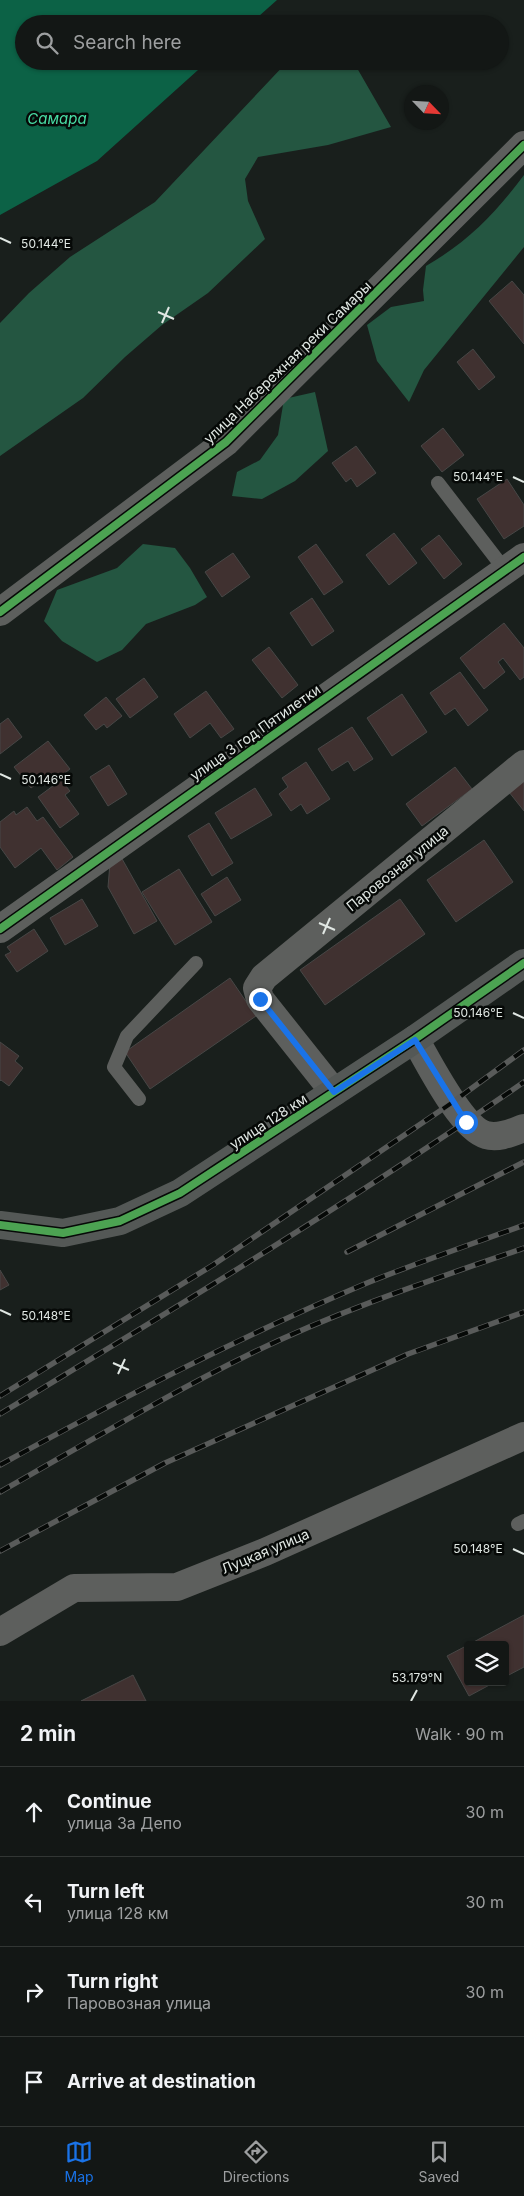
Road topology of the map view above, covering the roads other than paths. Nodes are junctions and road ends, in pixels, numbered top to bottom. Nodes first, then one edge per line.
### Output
1 (524, 145) edge
2 (438, 482) dead end
3 (515, 564) edge
4 (0, 612) edge
5 (524, 764) edge
6 (0, 929) edge
7 (196, 963) dead end
8 (524, 963) edge
9 (415, 1040) junction
10 (334, 1092) junction
11 (140, 1099) dead end
12 (524, 1128) edge
13 (0, 1225) edge
14 (524, 1436) edge
15 (0, 1632) edge

1 - 4 street, улица Набережная реки Самары
2 - 3 lane
3 - 6 street, улица 3 год Пятилетки
5 - 10 street, Паровозная улица
7 - 11 lane
8 - 9 street, улица 128 км
9 - 10 street, улица 128 км
9 - 12 street
10 - 13 street, улица 128 км
14 - 15 street, Луцкая улица

